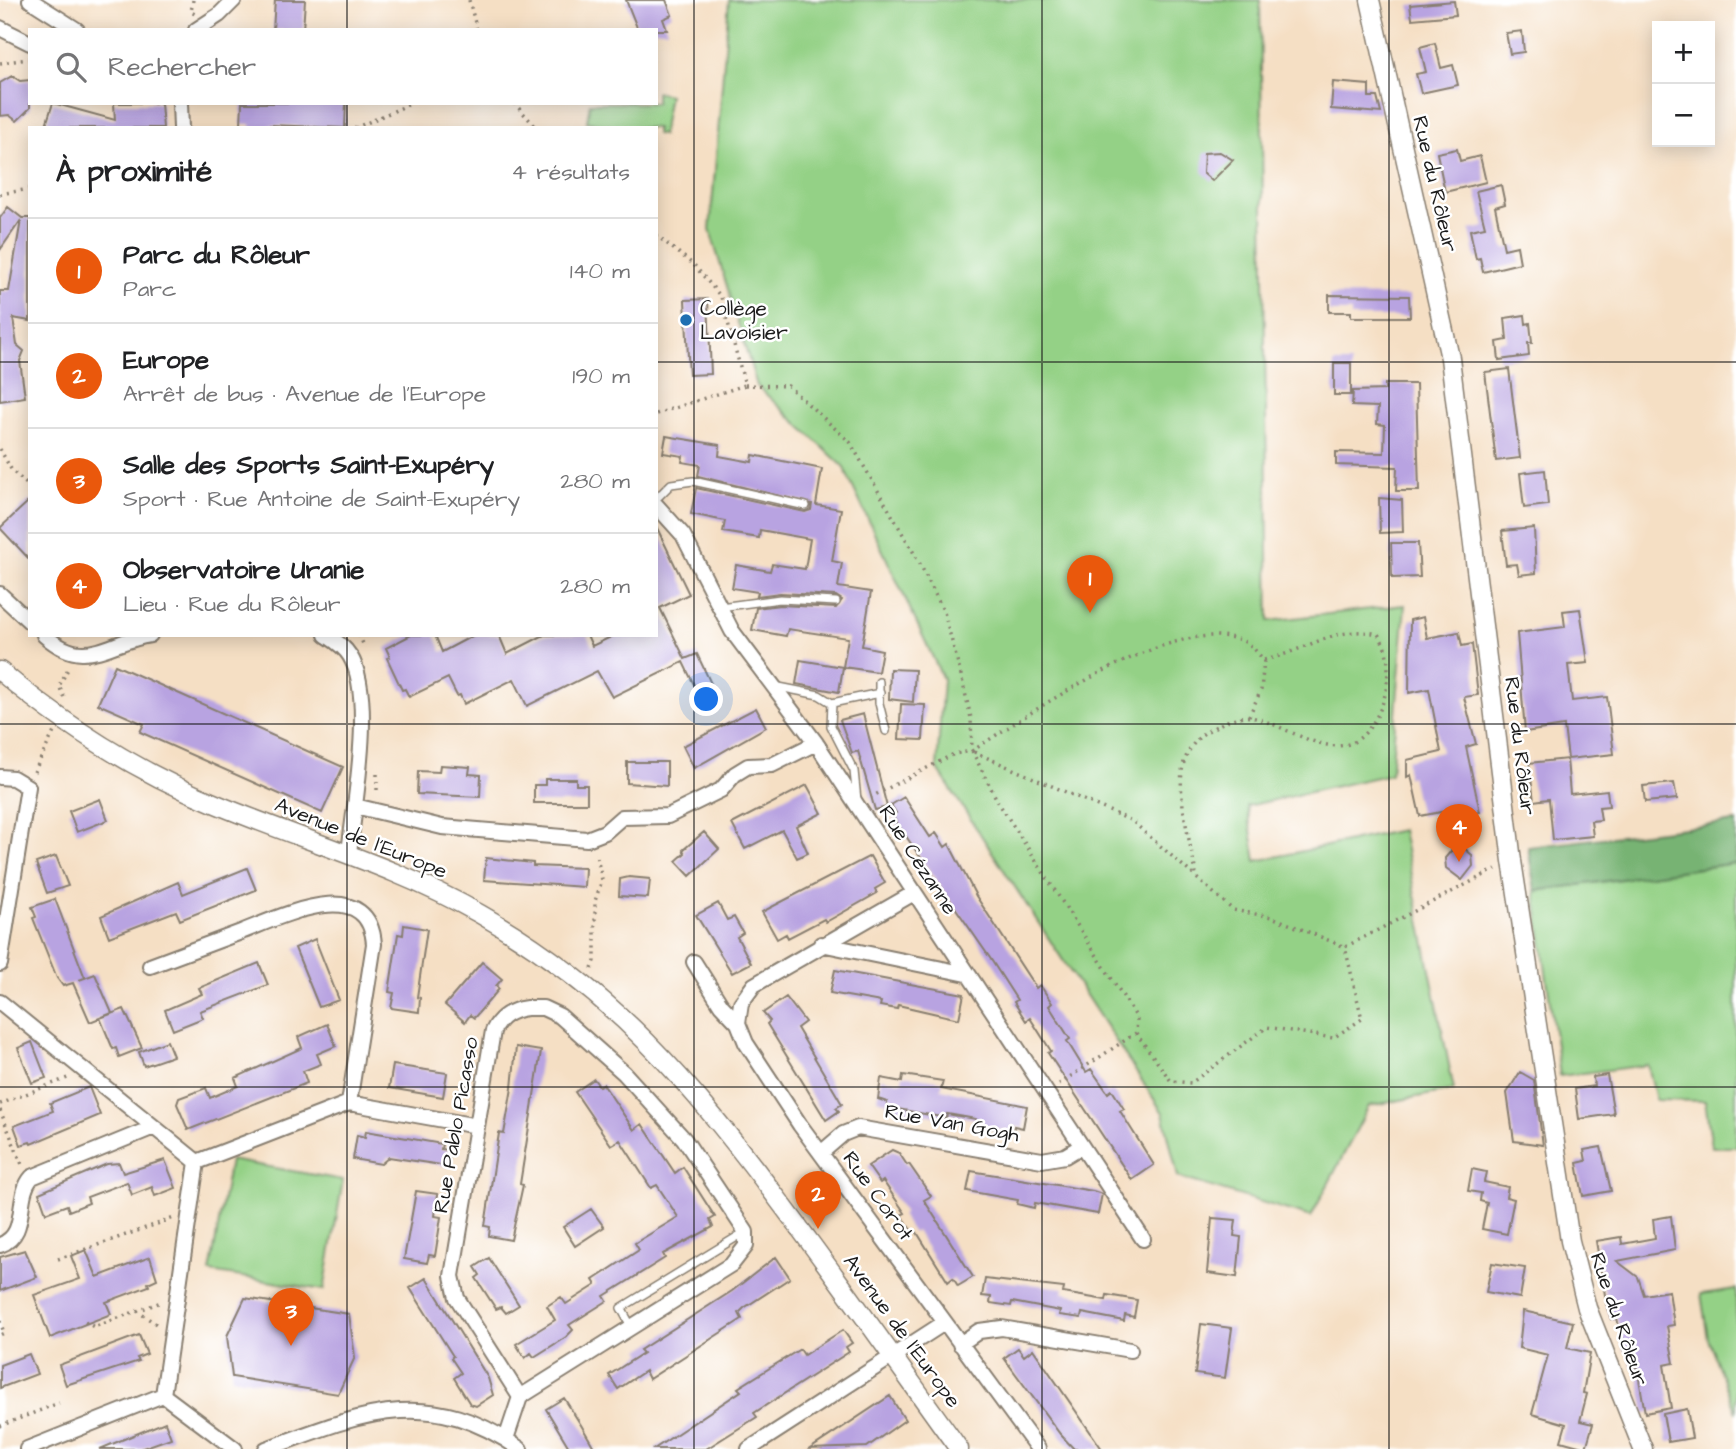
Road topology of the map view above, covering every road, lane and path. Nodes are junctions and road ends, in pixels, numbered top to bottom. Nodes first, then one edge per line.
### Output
1 (30, 0) edge
2 (234, 0) edge
3 (469, 0) edge
4 (1370, 0) edge
5 (55, 24) edge
6 (0, 27) edge
7 (199, 28) edge
8 (476, 28) edge
9 (28, 42) edge
10 (28, 59) edge
11 (0, 62) edge
12 (180, 105) edge
13 (407, 105) edge
14 (516, 105) edge
15 (181, 126) edge
16 (360, 126) edge
17 (535, 126) edge
18 (28, 189) edge
19 (0, 194) edge
20 (658, 237) edge
21 (745, 386) junction
22 (658, 413) edge
23 (0, 449) edge
24 (28, 485) edge
25 (658, 497) edge
26 (806, 506) dead end
27 (658, 507) edge
28 (0, 594) edge
29 (836, 602) dead end
30 (719, 607) junction
31 (28, 620) edge
32 (46, 637) edge
33 (144, 637) edge
34 (329, 637) edge
35 (1264, 660) junction
36 (0, 671) edge
37 (879, 682) dead end
38 (774, 685) junction
39 (880, 694) junction
40 (832, 703) junction
41 (1249, 716) junction
42 (886, 731) dead end
43 (816, 743) junction
44 (972, 751) junction
45 (0, 777) edge
46 (858, 804) junction
47 (355, 806) junction
48 (593, 838) junction
49 (349, 853) junction
50 (1512, 861) junction
51 (1197, 879) junction
52 (914, 892) junction
53 (821, 944) junction
54 (1345, 947) junction
55 (694, 962) dead end
56 (0, 964) edge
57 (150, 966) dead end
58 (967, 974) junction
59 (587, 985) junction
60 (0, 1002) edge
61 (738, 1023) junction
62 (1136, 1033) junction
63 (85, 1071) junction
64 (1045, 1093) junction
65 (349, 1103) junction
66 (0, 1104) edge
67 (0, 1110) edge
68 (477, 1126) junction
69 (154, 1127) junction
70 (1080, 1147) junction
71 (821, 1153) junction
72 (197, 1162) junction
73 (29, 1181) junction
74 (190, 1213) junction
75 (746, 1232) junction
76 (1143, 1240) dead end
77 (0, 1245) edge
78 (58, 1259) dead end
79 (177, 1296) junction
80 (136, 1311) junction
81 (0, 1321) edge
82 (85, 1322) dead end
83 (944, 1322) junction
84 (631, 1326) junction
85 (0, 1335) edge
86 (172, 1335) junction
87 (960, 1343) junction
88 (1130, 1350) dead end
89 (894, 1356) junction
90 (163, 1395) junction
91 (520, 1397) junction
92 (58, 1403) dead end
93 (0, 1426) edge
94 (506, 1439) junction
95 (306, 1442) edge
96 (27, 1449) edge
97 (235, 1449) edge
98 (266, 1449) edge
99 (520, 1449) edge
100 (750, 1449) edge
101 (959, 1449) edge
102 (1038, 1449) edge
103 (1643, 1449) edge

1 - 5 street
2 - 7 street
3 - 8 path
4 - 50 street, Rue du Rôleur
6 - 9 street
10 - 11 path
12 - 15 street
13 - 16 path
14 - 17 path
18 - 19 path
20 - 21 path
21 - 22 path
21 - 44 path
23 - 24 path
25 - 26 lane
27 - 30 street, Rue Cézanne
28 - 31 street
29 - 30 lane
30 - 38 street, Rue Cézanne
32 - 33 street
34 - 47 street
35 - 41 path
35 - 41 path
35 - 44 path
36 - 49 street, Avenue de l'Europe
37 - 39 lane
38 - 40 lane
38 - 43 street, Rue Cézanne
39 - 40 lane
39 - 42 lane
40 - 46 lane
41 - 51 path
43 - 46 street, Rue Cézanne
43 - 48 street
44 - 46 path
44 - 51 path
44 - 62 path
45 - 56 street
46 - 52 street, Rue Cézanne
47 - 48 street
47 - 49 street
48 - 59 path
49 - 59 street, Avenue de l'Europe
50 - 54 path
50 - 103 street, Rue du Rôleur
51 - 54 path
52 - 53 street
52 - 58 street, Rue Cézanne
53 - 58 street
53 - 61 street
54 - 62 path
55 - 61 street, Rue Corot
57 - 65 street
58 - 64 street, Rue Cézanne
59 - 89 street, Avenue de l'Europe
60 - 63 street
61 - 71 street, Rue Corot
62 - 64 path
63 - 66 path
63 - 69 street
64 - 70 street, Rue Cézanne
65 - 68 street
65 - 72 street
67 - 73 path
68 - 75 street, Rue Pablo Picasso
68 - 91 street, Rue Pablo Picasso
69 - 72 street
69 - 73 street
70 - 71 street, Rue Van Gogh
70 - 76 street, Rue Cézanne
71 - 83 street, Rue Corot
72 - 74 street
73 - 77 street
74 - 78 path
74 - 79 street
75 - 84 street
75 - 84 lane
79 - 80 path
79 - 86 street
80 - 82 path
80 - 86 path
81 - 85 path
83 - 87 street, Rue Corot
83 - 89 street
84 - 91 street
86 - 90 street
87 - 88 street
87 - 102 street, Rue Corot
89 - 100 street
89 - 101 street, Avenue de l'Europe
90 - 96 street
90 - 97 street
91 - 94 street
92 - 93 path
94 - 95 street
94 - 99 street
95 - 98 street

